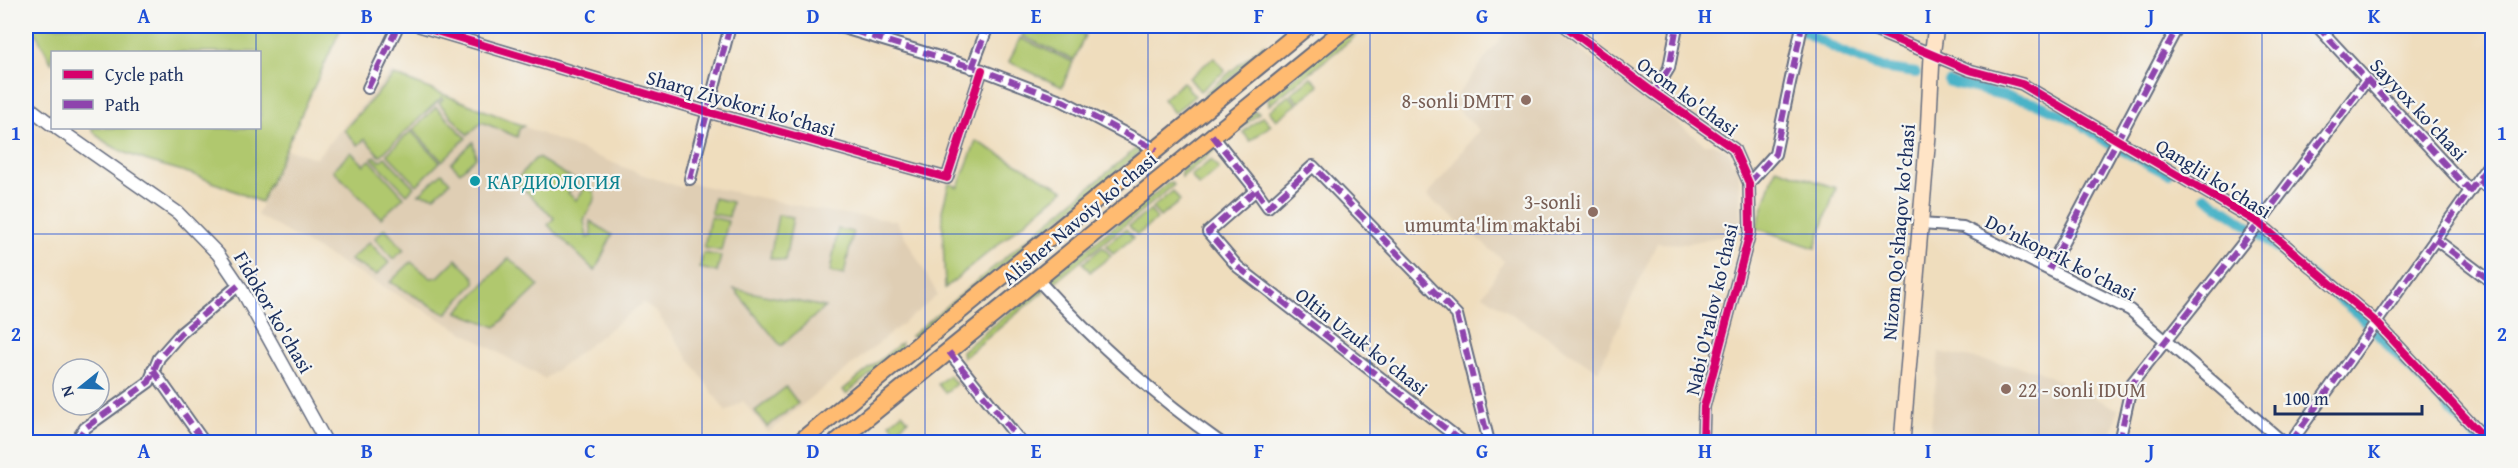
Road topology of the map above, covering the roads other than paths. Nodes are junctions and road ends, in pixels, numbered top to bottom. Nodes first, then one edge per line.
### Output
1 (398, 26) edge
2 (419, 26) edge
3 (730, 26) edge
4 (837, 26) edge
5 (988, 26) edge
6 (1307, 26) edge
7 (1348, 26) edge
8 (1565, 26) edge
9 (1677, 26) edge
10 (1864, 26) edge
11 (1936, 26) edge
12 (2178, 26) edge
13 (2317, 26) edge
14 (1800, 31) edge
15 (1932, 56) junction
16 (977, 69) junction
17 (2367, 80) junction
18 (368, 88) dead end
19 (1654, 93) junction
20 (26, 105) edge
21 (708, 112) junction
22 (51, 124) edge
23 (58, 129) edge
24 (1212, 135) junction
25 (2116, 144) junction
26 (1157, 150) junction
27 (2493, 160) edge
28 (690, 179) dead end
29 (2478, 180) junction
30 (1749, 183) junction
31 (1256, 190) junction
32 (2470, 191) junction
33 (2493, 191) edge
34 (1921, 224) junction
35 (2256, 228) junction
36 (2435, 239) junction
37 (2049, 269) junction
38 (1038, 279) junction
39 (2493, 282) edge
40 (239, 285) junction
41 (2373, 327) junction
42 (2165, 342) junction
43 (949, 352) junction
44 (153, 370) junction
45 (881, 376) junction
46 (896, 395) junction
47 (2493, 422) edge
48 (2480, 441) edge
49 (80, 442) edge
50 (204, 442) edge
51 (326, 442) edge
52 (800, 442) edge
53 (837, 442) edge
54 (1021, 442) edge
55 (1221, 442) edge
56 (1463, 442) edge
57 (1489, 442) edge
58 (1703, 442) edge
59 (1902, 442) edge
60 (2119, 442) edge
61 (2283, 442) edge
62 (2291, 442) edge

1 - 18 street
2 - 21 street, Sharq Ziyokori ko'chasi
3 - 21 street, Sharq Ziyokori ko'chasi
4 - 16 street
5 - 16 street
6 - 26 main road, Alisher Navoiy ko'chasi
7 - 24 main road, Alisher Navoiy ko'chasi
8 - 19 street, Orom ko'chasi
9 - 19 street, Orom ko'chasi
10 - 15 street, Qanglii ko'chasi
11 - 15 main road, Nizom Qo'shaqov ko'chasi
12 - 25 street
13 - 17 street, Sayyox ko'chasi
14 - 30 street
15 - 25 street, Qanglii ko'chasi
15 - 34 main road, Nizom Qo'shaqov ko'chasi
16 - 21 street, Sharq Ziyokori ko'chasi
16 - 26 street
17 - 32 street, Sayyox ko'chasi
17 - 35 street
19 - 30 street, Orom ko'chasi
20 - 22 street
21 - 28 street, Sharq Ziyokori ko'chasi
23 - 40 street, Fidokor ko'chasi
24 - 31 street
24 - 38 main road, Alisher Navoiy ko'chasi
25 - 35 street, Qanglii ko'chasi
25 - 37 street
26 - 45 main road, Alisher Navoiy ko'chasi
27 - 29 street
29 - 32 street
29 - 33 street
30 - 58 street, Nabi O'ralov ko'chasi
31 - 56 street, Oltin Uzuk ko'chasi
31 - 57 street
32 - 36 street
34 - 37 street, Do'nkoprik ko'chasi
34 - 59 main road, Nizom Qo'shaqov ko'chasi
35 - 41 street, Qanglii ko'chasi
35 - 42 street
36 - 39 street
36 - 41 street
37 - 42 street, Do'nkoprik ko'chasi
38 - 43 main road, Alisher Navoiy ko'chasi
38 - 55 street
40 - 44 street
40 - 51 street, Fidokor ko'chasi
41 - 48 street, Qanglii ko'chasi
41 - 62 street
42 - 60 street
42 - 61 street, Do'nkoprik ko'chasi
43 - 46 main road, Alisher Navoiy ko'chasi
43 - 54 street
44 - 49 street
44 - 50 street
45 - 46 main road
45 - 52 main road, Alisher Navoiy ko'chasi
46 - 53 main road, Alisher Navoiy ko'chasi
47 - 48 street

